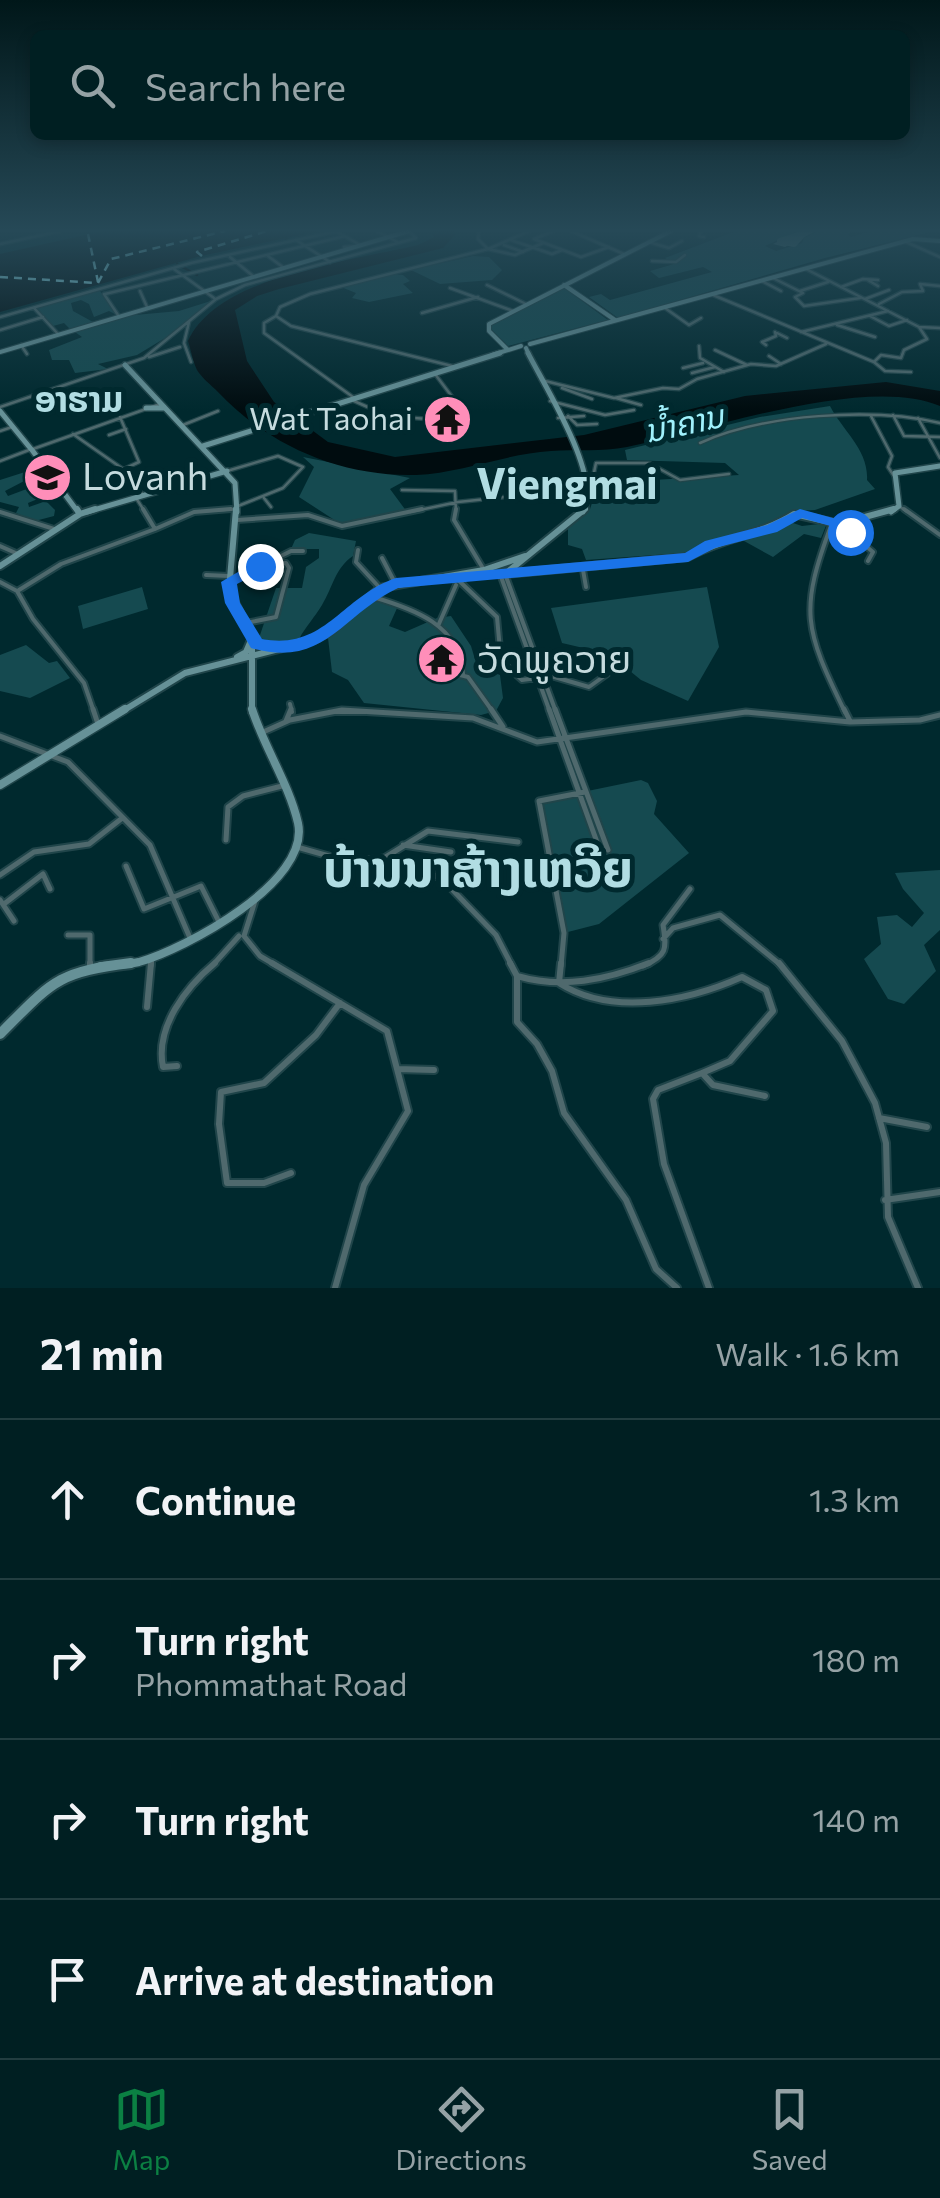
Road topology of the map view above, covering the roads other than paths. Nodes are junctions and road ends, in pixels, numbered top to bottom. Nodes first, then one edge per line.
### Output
1 (93, 291) edge
2 (102, 291) edge
3 (117, 291) edge
4 (140, 291) dead end
5 (204, 291) edge
6 (232, 291) edge
7 (323, 291) edge
8 (460, 291) edge
9 (500, 291) edge
10 (552, 291) edge
11 (573, 291) edge
12 (726, 291) edge
13 (800, 291) edge
14 (849, 291) edge
15 (886, 291) edge
16 (921, 291) edge
17 (201, 292) junction
18 (104, 294) junction
19 (712, 295) junction
20 (478, 297) junction
21 (787, 297) dead end
22 (795, 297) junction
23 (216, 299) junction
24 (863, 299) junction
25 (486, 300) junction
26 (526, 304) junction
27 (478, 305) dead end
28 (876, 305) junction
29 (34, 307) junction
30 (148, 307) junction
31 (665, 308) junction
32 (513, 311) junction
33 (888, 311) junction
34 (422, 313) dead end
35 (118, 315) junction
36 (276, 316) junction
37 (870, 316) junction
38 (0, 317) edge
39 (42, 317) junction
40 (694, 318) dead end
41 (701, 318) dead end
42 (907, 320) junction
43 (616, 321) junction
44 (189, 322) junction
45 (686, 323) junction
46 (835, 324) junction
47 (786, 327) junction
48 (919, 327) junction
49 (939, 328) edge
50 (0, 330) edge
51 (774, 333) junction
52 (800, 333) junction
53 (58, 334) junction
54 (860, 336) junction
55 (787, 338) dead end
56 (875, 338) dead end
57 (857, 341) dead end
58 (826, 344) junction
59 (21, 346) junction
60 (525, 346) junction
61 (698, 346) dead end
62 (766, 346) dead end
63 (180, 348) dead end
64 (716, 350) dead end
65 (507, 351) junction
66 (0, 352) edge
67 (27, 354) dead end
68 (769, 356) dead end
69 (144, 358) junction
70 (190, 362) dead end
71 (705, 362) junction
72 (874, 362) junction
73 (125, 364) junction
74 (782, 364) dead end
75 (748, 365) junction
76 (452, 366) junction
77 (714, 367) junction
78 (433, 372) junction
79 (724, 372) junction
80 (910, 372) dead end
81 (692, 373) junction
82 (700, 378) junction
83 (541, 380) junction
84 (56, 388) junction
85 (562, 388) junction
86 (351, 397) junction
87 (616, 398) junction
88 (592, 399) dead end
89 (158, 400) junction
90 (550, 401) junction
91 (456, 402) dead end
92 (641, 406) dead end
93 (68, 407) dead end
94 (144, 408) junction
95 (0, 409) edge
96 (167, 409) junction
97 (634, 410) dead end
98 (218, 411) dead end
99 (893, 415) junction
100 (568, 416) junction
101 (584, 416) dead end
102 (871, 416) junction
103 (120, 418) junction
104 (558, 418) junction
105 (918, 418) junction
106 (441, 420) dead end
107 (597, 424) dead end
108 (182, 425) junction
109 (940, 425) edge
110 (12, 427) junction
111 (126, 429) junction
112 (0, 431) edge
113 (73, 434) junction
114 (109, 435) dead end
115 (926, 436) junction
116 (940, 437) edge
117 (700, 443) dead end
118 (203, 446) junction
119 (31, 450) junction
120 (940, 458) edge
121 (0, 461) edge
122 (940, 466) edge
123 (123, 470) junction
124 (227, 471) junction
125 (729, 474) dead end
126 (894, 476) junction
127 (588, 486) junction
128 (402, 490) dead end
129 (144, 496) junction
130 (136, 498) junction
131 (264, 498) junction
132 (458, 502) junction
133 (900, 506) junction
134 (238, 508) junction
135 (272, 508) dead end
136 (0, 512) edge
137 (80, 514) junction
138 (237, 520) junction
139 (836, 523) junction
140 (356, 524) joint
141 (155, 528) junction
142 (54, 529) junction
143 (938, 532) edge
144 (0, 546) edge
145 (358, 550) dead end
146 (302, 551) dead end
147 (18, 554) junction
148 (524, 556) junction
149 (382, 558) dead end
150 (868, 561) dead end
151 (267, 564) junction
152 (583, 565) junction
153 (0, 566) edge
154 (482, 568) junction
155 (502, 572) junction
156 (523, 572) joint
157 (464, 574) junction
158 (206, 575) dead end
159 (229, 579) junction
160 (455, 579) junction
161 (0, 582) edge
162 (396, 583) junction
163 (586, 586) dead end
164 (380, 588) junction
165 (18, 591) junction
166 (369, 596) junction
167 (481, 605) junction
168 (476, 610) dead end
169 (244, 623) junction
170 (438, 626) junction
171 (252, 638) junction
172 (284, 649) junction
173 (448, 654) dead end
174 (255, 656) junction
175 (226, 661) junction
176 (424, 666) dead end
177 (460, 674) junction
178 (607, 674) dead end
179 (252, 676) junction
180 (540, 678) junction
181 (290, 704) dead end
182 (940, 715) edge
183 (286, 721) junction
184 (850, 722) junction
185 (98, 724) junction
186 (504, 730) junction
187 (260, 733) junction
188 (0, 736) edge
189 (562, 739) junction
190 (547, 741) junction
191 (554, 746) dead end
192 (49, 755) junction
193 (0, 785) edge
194 (282, 786) junction
195 (582, 793) junction
196 (121, 818) junction
197 (226, 840) dead end
198 (518, 842) dead end
199 (403, 844) junction
200 (296, 847) junction
201 (608, 850) dead end
202 (452, 852) dead end
203 (602, 856) dead end
204 (384, 858) junction
205 (126, 866) dead end
206 (527, 870) dead end
207 (0, 876) edge
208 (552, 879) junction
209 (50, 889) dead end
210 (690, 889) dead end
211 (175, 898) junction
212 (255, 901) junction
213 (2, 902) edge
214 (14, 921) dead end
215 (219, 922) junction
216 (241, 932) junction
217 (68, 936) dead end
218 (190, 938) junction
219 (663, 939) junction
220 (152, 957) junction
221 (90, 968) junction
222 (518, 976) junction
223 (558, 983) junction
224 (340, 1003) junction
225 (148, 1008) dead end
226 (0, 1034) edge
227 (177, 1066) dead end
228 (398, 1068) junction
229 (434, 1070) dead end
230 (702, 1073) junction
231 (765, 1096) dead end
232 (879, 1118) junction
233 (927, 1127) dead end
234 (292, 1173) dead end
235 (940, 1192) edge
236 (885, 1200) junction
237 (335, 1288) edge
238 (678, 1288) edge
239 (710, 1288) edge
240 (918, 1288) edge

1 - 29 street
2 - 18 street
3 - 18 street
4 - 30 street
5 - 17 street
6 - 23 street
7 - 36 street
8 - 20 street
9 - 26 street
10 - 26 street
11 - 43 street
12 - 19 street
13 - 22 street
14 - 24 street
15 - 24 street
16 - 28 street
17 - 23 street
17 - 30 street
18 - 35 street
19 - 31 street
19 - 47 street
20 - 25 street
20 - 34 street
21 - 22 street
22 - 24 street
23 - 44 street
24 - 28 street
25 - 27 street
25 - 32 street
26 - 32 street
28 - 33 street
29 - 38 street
29 - 39 street
30 - 35 street
31 - 43 street
31 - 45 street
32 - 65 street
33 - 37 street
33 - 42 street
35 - 53 street
36 - 76 street
36 - 86 street
37 - 42 street
37 - 46 street
39 - 50 street
39 - 53 street
40 - 45 street
41 - 45 street
42 - 48 street
43 - 60 street
44 - 69 street
44 - 70 street
46 - 52 street
46 - 54 street
47 - 51 street
47 - 52 street
48 - 49 street
48 - 72 street
51 - 55 street
51 - 62 street
52 - 58 street
53 - 59 street
54 - 56 street
54 - 57 street
58 - 72 street
58 - 75 street
59 - 66 street
59 - 67 street
60 - 65 street
60 - 83 street
61 - 71 street
63 - 69 street
64 - 75 street
65 - 76 street
68 - 74 street
69 - 73 street
71 - 77 street
71 - 81 street
72 - 80 street
73 - 84 street
73 - 89 street
75 - 79 street
76 - 78 street
77 - 79 street
77 - 81 street
78 - 86 street
78 - 91 street
79 - 82 street
81 - 82 street
82 - 87 street
83 - 85 street
83 - 90 street
84 - 93 street
84 - 95 street
85 - 87 street
85 - 88 street
86 - 106 street
86 - 118 street
87 - 92 street
89 - 94 street
89 - 96 street
90 - 97 street
90 - 104 street
94 - 96 street
94 - 103 street
95 - 110 street
96 - 108 street
98 - 108 street
99 - 102 street
99 - 105 street
99 - 115 street
100 - 101 street
100 - 104 street
100 - 107 street
102 - 117 street
102 - 126 street
103 - 111 street
103 - 113 street
104 - 127 street
105 - 109 street
105 - 115 street
108 - 118 street
110 - 112 street
110 - 119 street
111 - 114 street
111 - 123 street
113 - 119 street
113 - 123 street
115 - 116 street
115 - 120 street
118 - 124 street
119 - 121 street
119 - 137 street
122 - 126 street
123 - 129 street
124 - 129 street
124 - 131 street
124 - 134 street
125 - 127 street
126 - 133 street
127 - 132 street
127 - 148 street
128 - 132 street
129 - 130 street
130 - 137 street
130 - 141 street
131 - 134 street
131 - 135 street
132 - 140 street
132 - 154 street
133 - 139 street
133 - 143 street
134 - 138 street
134 - 141 street
136 - 142 street
137 - 142 street
138 - 140 street
138 - 159 street
139 - 150 street
139 - 152 street
139 - 184 street
141 - 165 street
142 - 147 street
144 - 147 street
145 - 164 street
146 - 151 street
147 - 153 street
148 - 155 street
148 - 155 street
149 - 162 street
151 - 159 street
151 - 169 street
152 - 156 street
152 - 163 street
154 - 155 street
154 - 157 street
155 - 156 street
155 - 157 street
155 - 180 street
157 - 160 street
158 - 159 street
159 - 169 street
160 - 162 street
160 - 167 street
160 - 170 street
161 - 165 street
162 - 164 street
164 - 166 street
165 - 185 street
166 - 170 street
166 - 172 street
167 - 168 street
167 - 180 street
169 - 171 street
170 - 177 street
171 - 172 street
171 - 174 street
171 - 175 street
172 - 174 street
172 - 179 street
173 - 177 street
174 - 175 street
174 - 179 street
175 - 179 street
175 - 185 street
176 - 177 street
177 - 186 street
178 - 180 street
179 - 187 street
180 - 189 street
181 - 183 street
182 - 184 street
183 - 186 street
183 - 187 street
184 - 189 street
185 - 192 street
186 - 190 street
187 - 194 street
188 - 192 street
189 - 190 street
189 - 195 street
190 - 191 street
192 - 193 street
192 - 196 street
194 - 197 street
194 - 200 street
195 - 201 street
195 - 203 street
195 - 208 street
196 - 207 street
196 - 211 street
198 - 199 street
199 - 202 street
199 - 204 street
200 - 204 street
200 - 212 street
204 - 222 street
205 - 211 street
206 - 208 street
208 - 223 street
209 - 213 street
210 - 219 street
211 - 215 street
211 - 218 street
212 - 215 street
212 - 216 street
213 - 214 street
215 - 218 street
216 - 224 street
216 - 227 street
217 - 221 street
218 - 220 street
219 - 223 street
219 - 232 street
220 - 221 street
220 - 225 street
221 - 226 street
222 - 223 street
222 - 238 street
223 - 230 street
224 - 228 street
224 - 234 street
228 - 229 street
228 - 237 street
230 - 231 street
230 - 239 street
232 - 233 street
232 - 236 street
235 - 236 street
236 - 240 street

